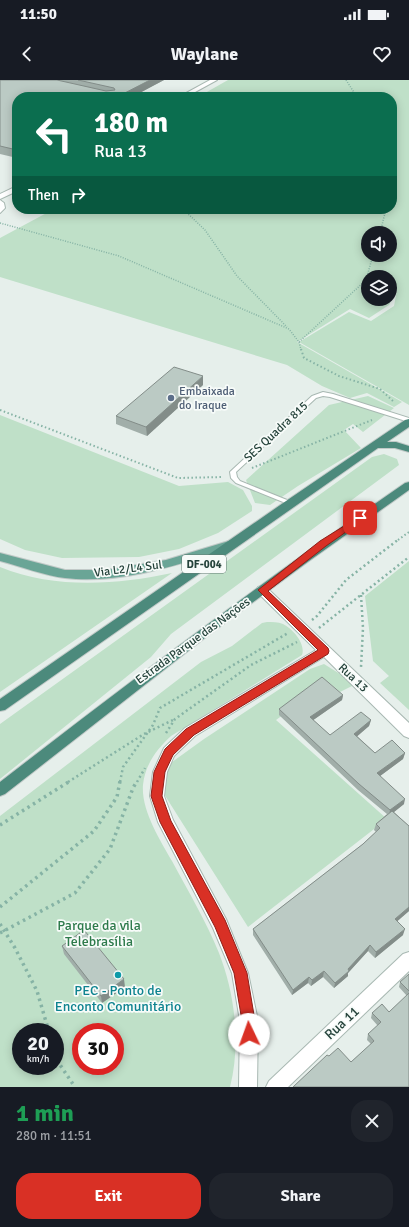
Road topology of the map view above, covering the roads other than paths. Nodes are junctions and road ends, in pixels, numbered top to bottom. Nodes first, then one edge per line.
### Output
1 (214, 80) edge
2 (191, 92) edge
3 (12, 191) edge
4 (0, 197) edge
5 (0, 201) edge
6 (0, 212) edge
7 (409, 421) edge
8 (377, 445) junction
9 (409, 449) edge
10 (409, 485) edge
11 (290, 503) junction
12 (232, 544) junction
13 (0, 557) edge
14 (262, 590) junction
15 (324, 651) junction
16 (0, 706) edge
17 (409, 732) edge
18 (0, 790) edge
19 (409, 960) edge
20 (248, 1087) edge
21 (275, 1087) edge

1 - 2 street
3 - 4 street
5 - 6 lane
7 - 8 highway, DF-004
7 - 11 lane, SES Quadra 815
8 - 9 highway
8 - 11 highway, DF-004
10 - 14 highway, Estrada Parque das Nações
11 - 12 highway, DF-004
12 - 13 main road, Via L2/L4 Sul
12 - 16 highway, DF-004
14 - 15 street, Rua 13
14 - 18 highway, Estrada Parque das Nações
15 - 17 street, Rua 13
15 - 20 street
19 - 21 street, Rua 11

